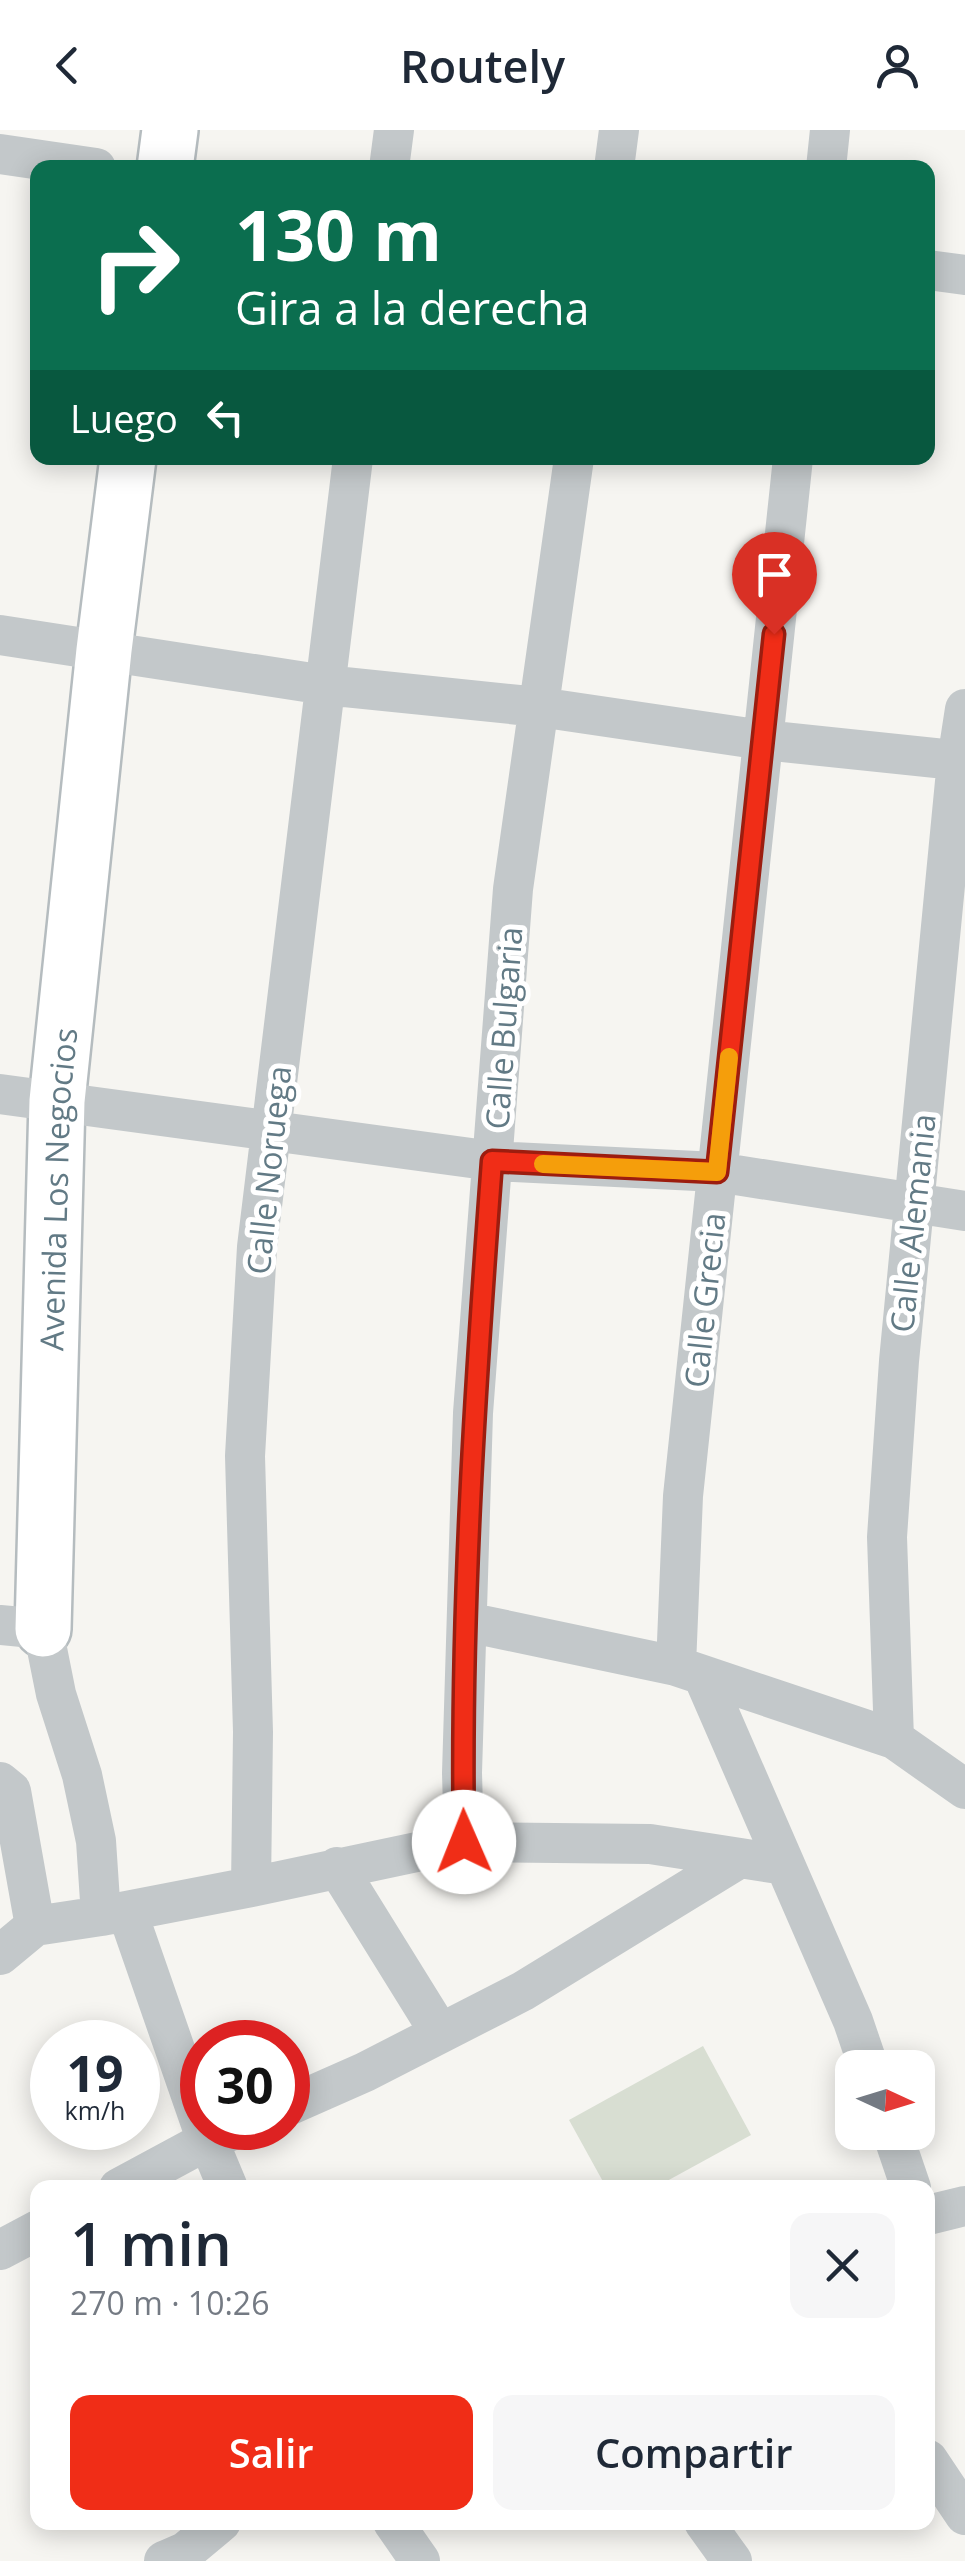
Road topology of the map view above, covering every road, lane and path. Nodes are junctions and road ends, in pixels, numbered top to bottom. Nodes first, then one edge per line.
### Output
1 (170, 130) edge
2 (394, 130) edge
3 (619, 130) edge
4 (830, 130) edge
5 (0, 154) edge
6 (41, 160) edge
7 (166, 160) edge
8 (390, 160) edge
9 (615, 160) edge
10 (827, 160) edge
11 (935, 271) edge
12 (965, 274) edge
13 (127, 465) edge
14 (352, 465) edge
15 (573, 465) edge
16 (792, 465) edge
17 (0, 635) edge
18 (104, 650) junction
19 (325, 685) junction
20 (539, 706) junction
21 (965, 709) edge
22 (763, 740) junction
23 (961, 761) edge
24 (0, 1094) edge
25 (57, 1101) junction
26 (271, 1132) junction
27 (492, 1161) junction
28 (717, 1172) junction
29 (914, 1203) junction
30 (965, 1211) edge
31 (467, 1622) junction
32 (22, 1627) edge
33 (690, 1671) junction
34 (894, 1739) junction
35 (0, 1782) edge
36 (965, 1790) edge
37 (464, 1842) junction
38 (740, 1858) junction
39 (786, 1864) junction
40 (337, 1868) junction
41 (251, 1887) junction
42 (114, 1913) junction
43 (35, 1926) junction
44 (0, 1955) edge
45 (440, 2033) junction
46 (863, 2050) edge
47 (180, 2058) edge
48 (310, 2096) edge
49 (181, 2150) edge
50 (218, 2150) edge
51 (898, 2150) edge
52 (131, 2180) edge
53 (226, 2180) edge
54 (908, 2180) edge
55 (965, 2206) edge
56 (935, 2213) edge
57 (30, 2234) edge
58 (0, 2250) edge
59 (935, 2470) edge
60 (965, 2514) edge
61 (211, 2530) edge
62 (398, 2530) edge
63 (710, 2530) edge
64 (164, 2561) edge
65 (420, 2561) edge
66 (732, 2561) edge

1 - 7 street
2 - 8 street
3 - 9 street
4 - 10 street
5 - 6 street
11 - 12 street
13 - 18 street, Avenida Los Negocios
14 - 19 street, Calle Noruega
15 - 20 street, Calle Bulgaria
16 - 22 street, Calle Grecia
17 - 18 street
18 - 19 street
18 - 25 street, Avenida Los Negocios
19 - 20 street
19 - 26 street, Calle Noruega
20 - 22 street
20 - 27 street, Calle Bulgaria
21 - 23 street, Calle Alemania
22 - 23 street
22 - 28 street, Calle Grecia
23 - 29 street, Calle Alemania
24 - 25 street
25 - 26 street
25 - 32 street, Avenida Los Negocios
26 - 27 street
26 - 41 street, Calle Noruega
27 - 28 street
27 - 31 street, Calle Bulgaria
28 - 29 street
28 - 33 street, Calle Grecia
29 - 30 street
29 - 34 street, Calle Alemania
31 - 33 street
31 - 37 street, Calle Bulgaria
32 - 42 street, Avenida Los Negocios
33 - 34 street
33 - 39 street
34 - 36 street
35 - 43 street
37 - 38 street
37 - 40 street
38 - 39 street
38 - 45 street
39 - 46 street
40 - 41 street
40 - 45 street
41 - 42 street
42 - 43 street
42 - 47 street, Avenida Los Negocios
43 - 44 street
45 - 48 street
49 - 52 street
50 - 53 street, Avenida Los Negocios
51 - 54 street
55 - 56 street
57 - 58 street
59 - 60 street
61 - 64 street
62 - 65 street
63 - 66 street

